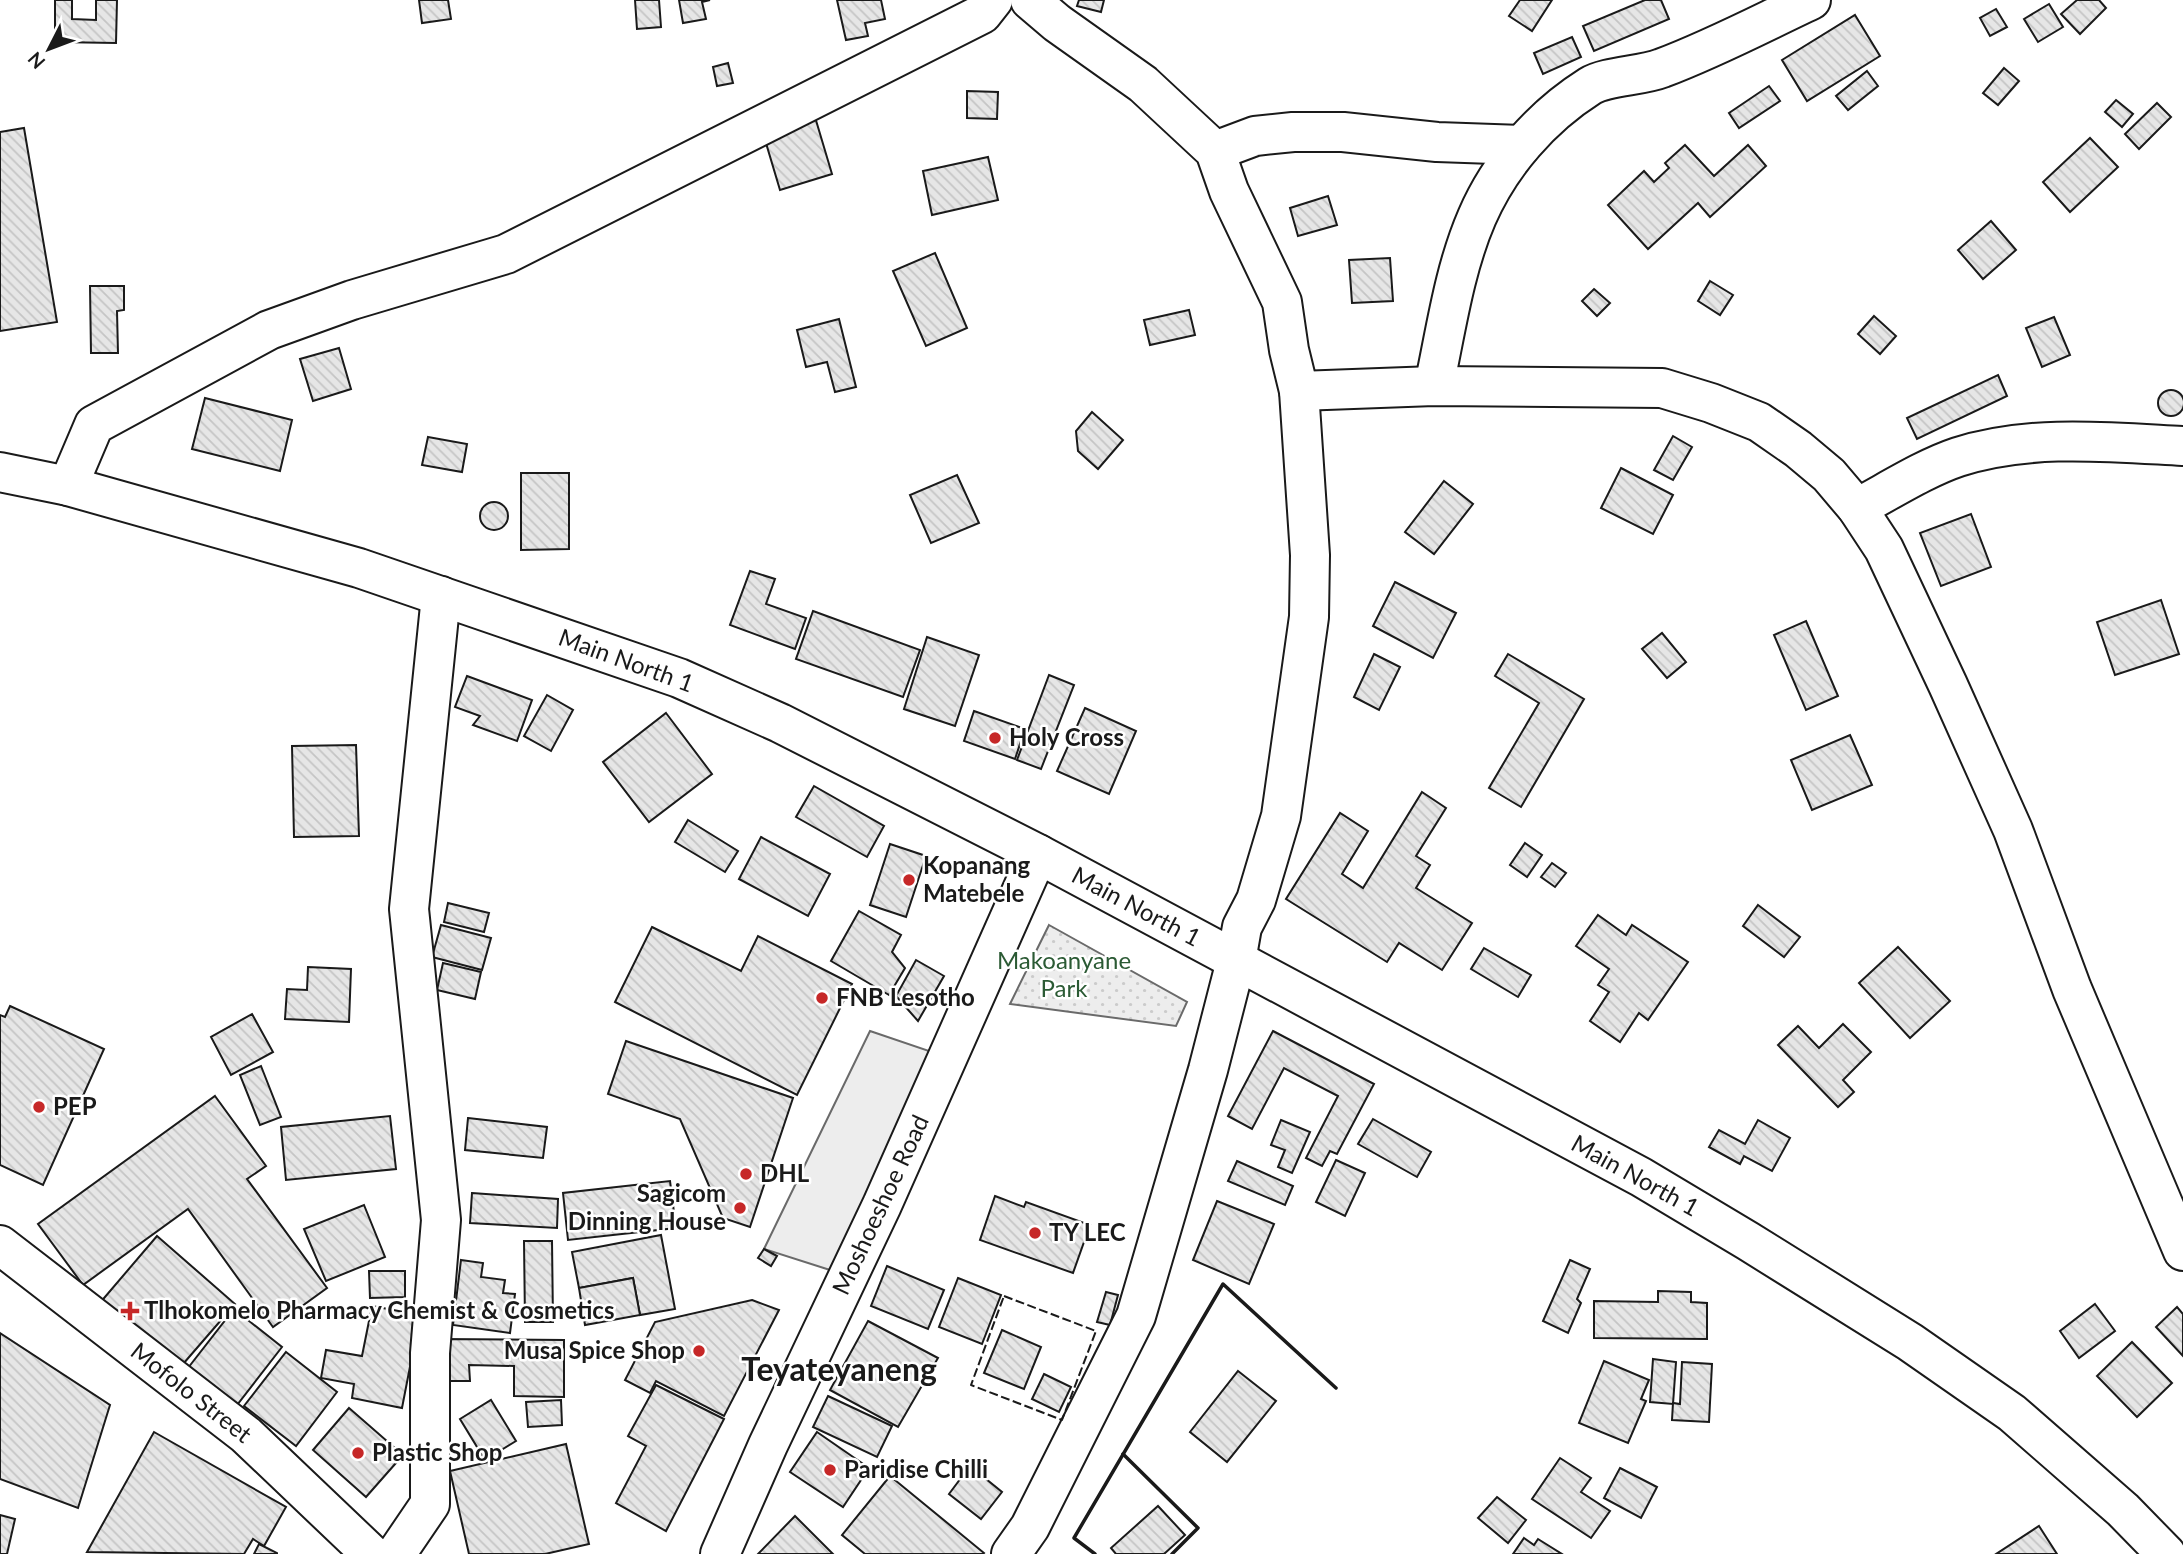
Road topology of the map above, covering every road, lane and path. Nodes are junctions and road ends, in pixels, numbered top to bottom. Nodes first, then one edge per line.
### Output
1 (993, 0) edge
2 (1030, 0) edge
3 (1811, 0) edge
4 (1522, 145) junction
5 (1215, 151) junction
6 (1434, 386) junction
7 (1299, 391) junction
8 (2183, 446) edge
9 (0, 472) edge
10 (68, 485) junction
11 (1857, 508) junction
12 (441, 596) junction
13 (1038, 854) junction
14 (1236, 961) junction
15 (0, 1245) edge
16 (2183, 1251) edge
17 (371, 1554) edge
18 (396, 1554) edge
19 (720, 1554) edge
20 (1011, 1554) edge
21 (2166, 1554) edge

1 - 10 main road
2 - 5 main road
3 - 4 main road
4 - 5 main road
4 - 6 main road
5 - 7 main road
6 - 7 main road
6 - 11 main road
7 - 14 main road
8 - 11 main road
9 - 10 main road, Main North 1
10 - 12 main road, Main North 1
11 - 16 main road
12 - 13 main road, Main North 1
12 - 18 main road
13 - 14 main road, Main North 1
13 - 19 main road, Moshoeshoe Road
14 - 20 main road
14 - 21 main road, Main North 1
15 - 17 main road, Mofolo Street

